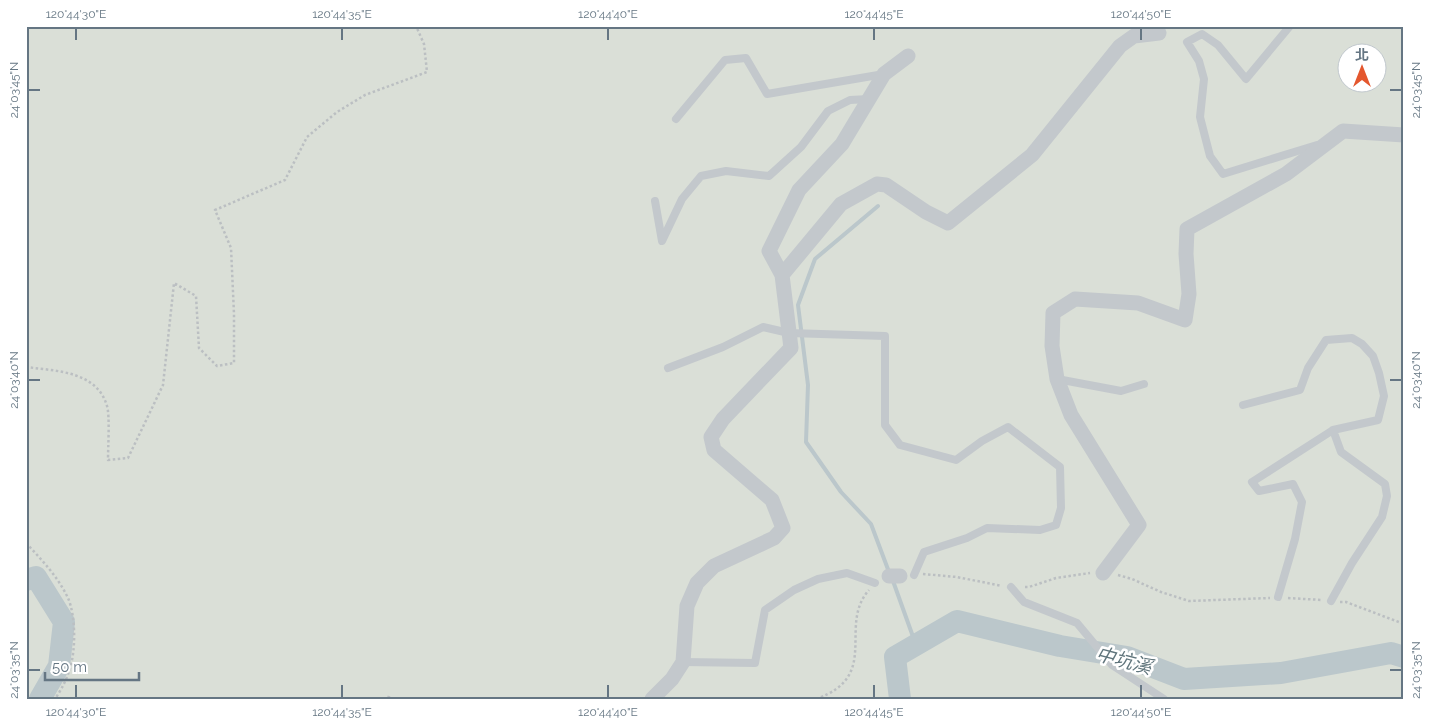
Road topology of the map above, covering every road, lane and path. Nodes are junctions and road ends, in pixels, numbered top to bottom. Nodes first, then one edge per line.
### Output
1 (416, 26) edge
2 (1290, 26) edge
3 (1159, 33) dead end
4 (908, 56) dead end
5 (884, 74) junction
6 (869, 99) junction
7 (676, 119) dead end
8 (1404, 135) edge
9 (1331, 140) junction
10 (655, 201) dead end
11 (782, 275) junction
12 (791, 333) junction
13 (26, 367) edge
14 (668, 368) dead end
15 (1057, 379) junction
16 (1144, 384) dead end
17 (1243, 406) dead end
18 (1333, 430) junction
19 (26, 543) edge
20 (1103, 573) junction
21 (901, 576) joint
22 (875, 583) joint
23 (1011, 587) junction
24 (1278, 597) junction
25 (1331, 601) junction
26 (1404, 624) edge
27 (682, 662) junction
28 (55, 699) edge
29 (383, 699) edge
30 (396, 699) edge
31 (652, 699) edge
32 (816, 699) edge
33 (1164, 699) edge

1 - 13 path
2 - 9 lane
3 - 11 street
4 - 5 street
5 - 6 street
5 - 7 lane
6 - 10 lane
6 - 11 street
8 - 9 street
9 - 15 street
11 - 12 street
12 - 14 lane
12 - 21 lane
12 - 27 street
15 - 16 lane
15 - 20 street
17 - 18 lane
18 - 24 lane
18 - 25 lane
19 - 28 path
20 - 23 path
20 - 24 path
21 - 23 path
22 - 27 lane
22 - 32 path
23 - 33 lane
24 - 25 path
25 - 26 path
27 - 31 street
29 - 30 path

